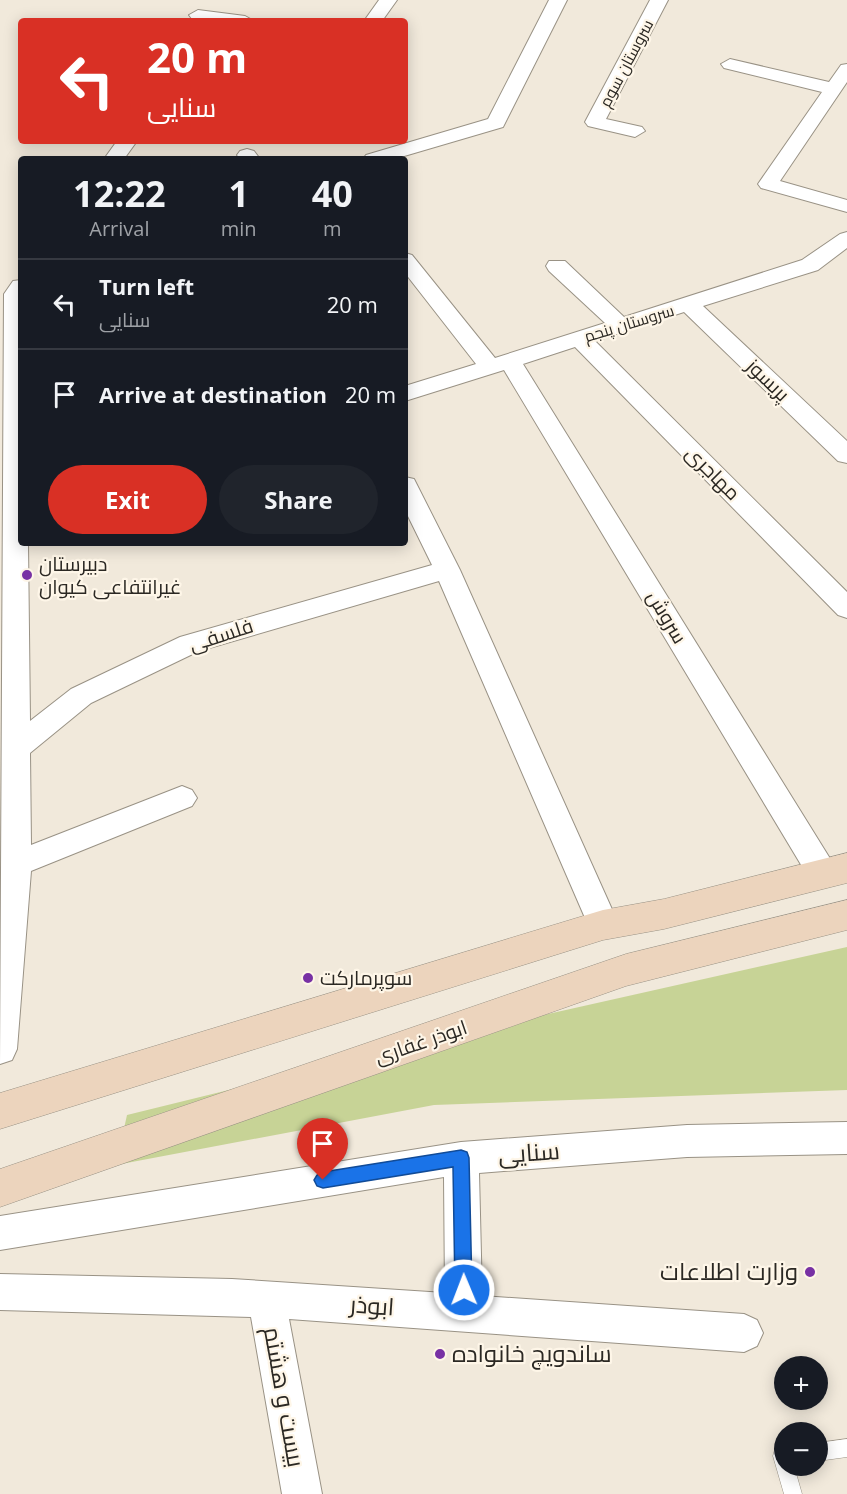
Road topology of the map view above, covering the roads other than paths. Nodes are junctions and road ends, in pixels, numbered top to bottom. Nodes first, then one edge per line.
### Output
1 (211, 0) edge
2 (388, 0) edge
3 (558, 0) edge
4 (659, 0) edge
5 (196, 18) edge
6 (375, 18) edge
7 (730, 64) dead end
8 (847, 69) edge
9 (833, 90) junction
10 (635, 131) dead end
11 (384, 156) edge
12 (847, 206) edge
13 (847, 238) edge
14 (408, 262) edge
15 (557, 266) dead end
16 (18, 290) edge
17 (688, 304) junction
18 (621, 326) junction
19 (580, 339) junction
20 (500, 364) junction
21 (408, 392) edge
22 (847, 455) edge
23 (408, 491) edge
24 (18, 518) edge
25 (447, 570) junction
26 (847, 608) edge
27 (16, 748) junction
28 (182, 798) dead end
29 (16, 864) junction
30 (835, 871) edge
31 (847, 915) edge
32 (603, 925) junction
33 (0, 1049) edge
34 (0, 1111) edge
35 (847, 1138) edge
36 (461, 1158) junction
37 (0, 1188) edge
38 (0, 1233) edge
39 (0, 1292) edge
40 (267, 1300) junction
41 (464, 1312) junction
42 (744, 1333) dead end
43 (847, 1448) edge
44 (828, 1451) edge
45 (788, 1476) edge
46 (302, 1494) edge
47 (793, 1494) edge

1 - 5 street
2 - 6 street
3 - 11 street
4 - 10 street, سروستان سوم
7 - 9 street
8 - 9 street
9 - 12 street
13 - 17 street, سروستان پنجم
14 - 20 street, سروش
15 - 18 street
16 - 24 street
17 - 18 street, سروستان پنجم
17 - 22 street, پریسوز
18 - 19 street, سروستان پنجم
19 - 20 street, سروستان پنجم
19 - 26 street, مهاجری
20 - 21 street, سروستان پنجم
20 - 30 street, سروش
23 - 25 street
24 - 27 street
25 - 27 street, فلسفی
25 - 32 street
27 - 29 street
28 - 29 street
29 - 33 street
30 - 32 main road
31 - 37 main road, ابوذر غفاری
32 - 34 main road
35 - 36 street, سنایی
36 - 38 street, سنایی
36 - 41 street
39 - 40 street, ابوذر
40 - 41 street, ابوذر
40 - 46 street, بیست و هشتم
41 - 42 street, ابوذر
43 - 44 lane
45 - 47 lane

